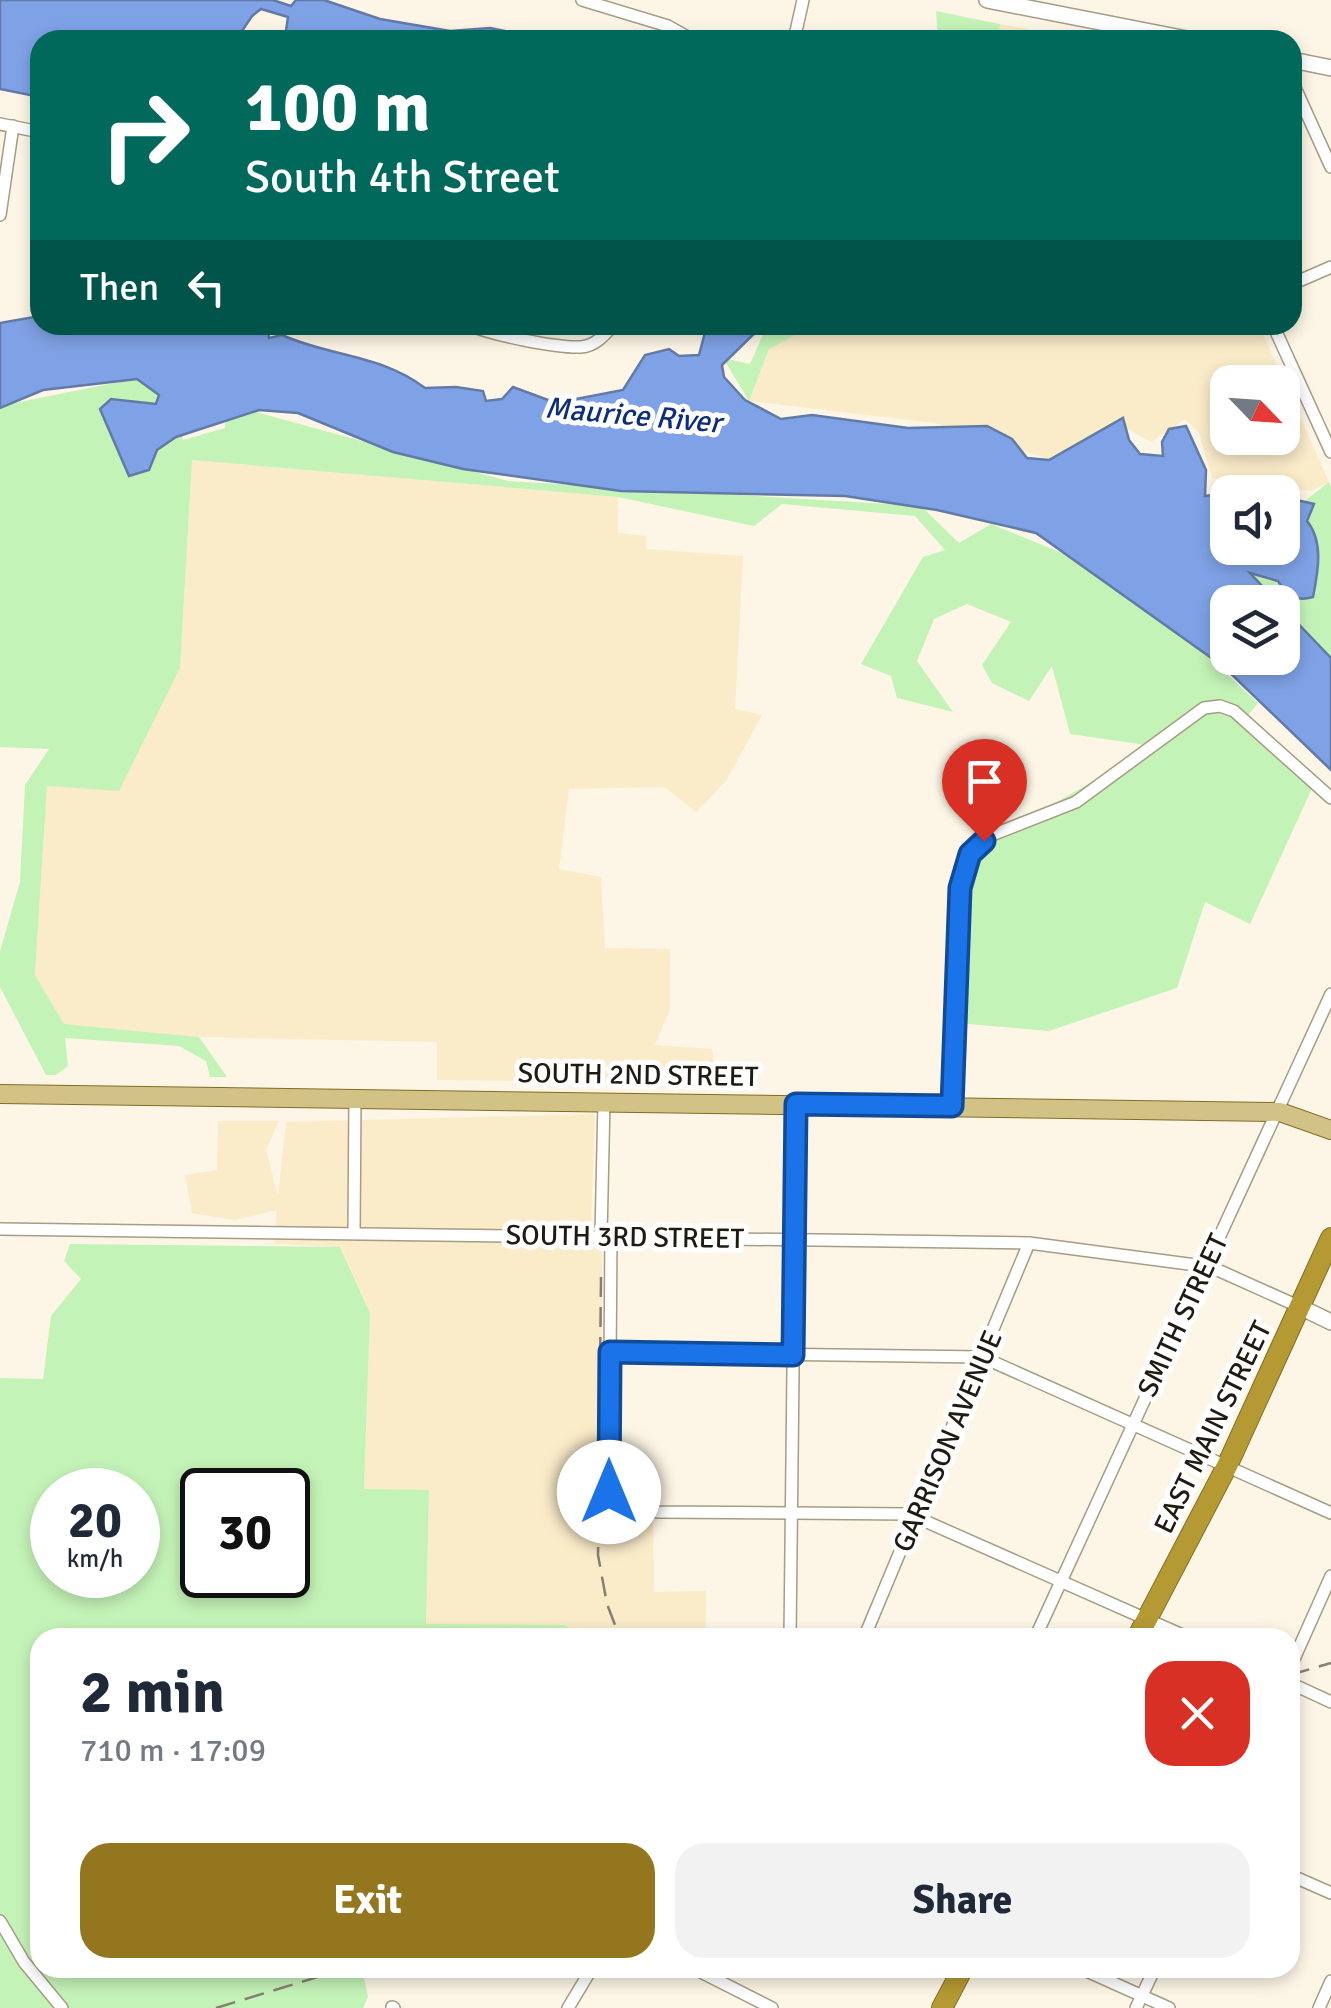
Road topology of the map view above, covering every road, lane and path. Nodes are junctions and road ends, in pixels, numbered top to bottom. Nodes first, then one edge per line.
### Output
1 (582, 0) edge
2 (804, 0) edge
3 (987, 0) edge
4 (675, 30) edge
5 (796, 30) edge
6 (1123, 30) edge
7 (1302, 62) edge
8 (1331, 68) edge
9 (1302, 103) edge
10 (6, 125) edge
11 (1331, 167) edge
12 (0, 215) edge
13 (1331, 267) edge
14 (1302, 280) edge
15 (494, 335) edge
16 (604, 335) edge
17 (1278, 335) edge
18 (1331, 452) edge
19 (1331, 798) edge
20 (1331, 994) edge
21 (0, 1094) edge
22 (355, 1097) junction
23 (604, 1101) junction
24 (796, 1104) junction
25 (952, 1106) junction
26 (1275, 1112) junction
27 (1331, 1130) edge
28 (0, 1229) edge
29 (354, 1233) junction
30 (606, 1236) junction
31 (1331, 1238) edge
32 (795, 1239) junction
33 (1029, 1243) junction
34 (1205, 1266) junction
35 (1300, 1307) junction
36 (1331, 1322) edge
37 (610, 1352) junction
38 (793, 1355) junction
39 (982, 1358) junction
40 (1133, 1424) junction
41 (1226, 1466) junction
42 (792, 1512) junction
43 (1331, 1513) edge
44 (916, 1516) junction
45 (1331, 1576) edge
46 (1061, 1580) junction
47 (790, 1628) edge
48 (868, 1628) edge
49 (1039, 1628) edge
50 (1142, 1628) edge
51 (1300, 1646) edge
52 (1300, 1688) edge
53 (1331, 1702) edge
54 (1300, 1879) edge
55 (1331, 1893) edge
56 (0, 1921) edge
57 (30, 1969) edge
58 (37, 1978) edge
59 (585, 1978) edge
60 (713, 1978) edge
61 (958, 1978) edge
62 (1097, 1978) edge
63 (1150, 1978) edge
64 (1331, 1981) edge
65 (1139, 2002) edge
66 (62, 2008) edge
67 (568, 2008) edge
68 (772, 2008) edge
69 (942, 2008) edge
70 (1169, 2008) edge
71 (1319, 2008) edge

1 - 4 street
2 - 5 street
3 - 6 main road
7 - 8 main road
9 - 11 street
10 - 12 street
13 - 14 street
15 - 16 street
17 - 18 street
19 - 25 street
20 - 26 street, SMITH STREET
21 - 22 main road, SOUTH 2ND STREET
22 - 23 main road, SOUTH 2ND STREET
22 - 29 street
23 - 24 main road, SOUTH 2ND STREET
23 - 30 street
24 - 25 main road, SOUTH 2ND STREET
24 - 32 street
25 - 26 main road, SOUTH 2ND STREET
26 - 27 main road, SOUTH 2ND STREET
26 - 34 street, SMITH STREET
28 - 29 street, SOUTH 3RD STREET
29 - 30 street, SOUTH 3RD STREET
30 - 32 street, SOUTH 3RD STREET
30 - 37 street
31 - 35 highway, EAST MAIN STREET
32 - 33 street, SOUTH 3RD STREET
32 - 38 street
33 - 34 street, SOUTH 3RD STREET
33 - 39 street, GARRISON AVENUE
34 - 35 street, SOUTH 3RD STREET
34 - 40 street, SMITH STREET
35 - 36 main road
35 - 41 highway, EAST MAIN STREET
37 - 38 street
37 - 42 street
38 - 39 street
38 - 42 street
39 - 40 street
39 - 44 street, GARRISON AVENUE
40 - 41 street
40 - 46 street, SMITH STREET
41 - 43 street
41 - 50 highway, EAST MAIN STREET
42 - 44 street
42 - 47 street
44 - 46 street
44 - 48 street, GARRISON AVENUE
45 - 51 street
46 - 49 street, SMITH STREET
46 - 50 street
52 - 53 street
54 - 55 street
56 - 57 street
58 - 66 street
59 - 67 street
60 - 68 street
61 - 69 highway
62 - 65 street
63 - 65 street
64 - 71 street
65 - 70 street

